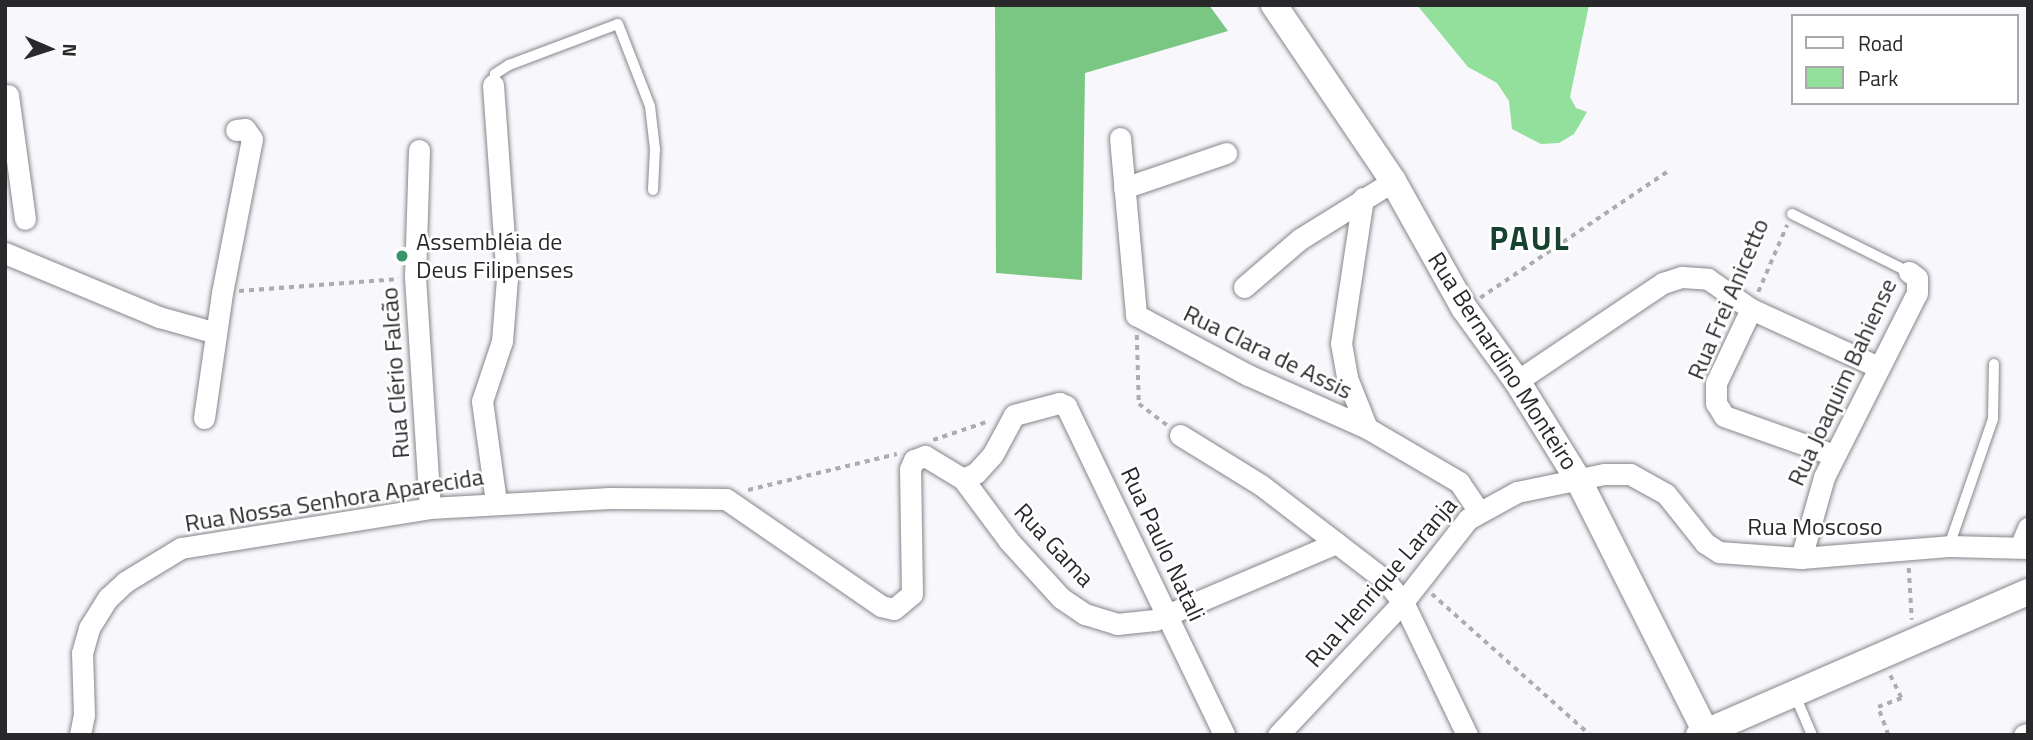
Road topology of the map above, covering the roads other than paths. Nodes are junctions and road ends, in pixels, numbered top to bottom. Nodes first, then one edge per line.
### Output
1 (1274, 5) edge
2 (493, 85) joint
3 (8, 94) dead end
4 (236, 130) dead end
5 (1120, 138) dead end
6 (419, 150) dead end
7 (1226, 153) dead end
8 (1393, 181) junction
9 (1124, 188) junction
10 (653, 190) dead end
11 (1363, 198) junction
12 (1792, 214) road end
13 (25, 219) dead end
14 (5, 253) edge
15 (1909, 272) joint
16 (1244, 287) dead end
17 (1751, 309) junction
18 (216, 333) junction
19 (1600, 336) dead end
20 (1994, 364) dead end
21 (1876, 366) junction
22 (1520, 385) junction
23 (204, 418) dead end
24 (1367, 428) junction
25 (1180, 435) road end
26 (1834, 455) junction
27 (963, 479) junction
28 (1579, 481) junction
29 (496, 502) junction
30 (430, 508) junction
31 (1478, 510) junction
32 (2025, 541) edge
33 (1336, 543) junction
34 (1949, 546) junction
35 (1801, 558) junction
36 (2028, 592) edge
37 (1403, 602) junction
38 (1168, 615) junction
39 (1794, 693) junction
40 (1703, 733) edge
41 (80, 735) edge
42 (1224, 735) edge
43 (1278, 735) edge
44 (1467, 735) edge
45 (1812, 735) edge

1 - 8 street, Rua Bernardino Monteiro
2 - 10 lane
2 - 29 street
3 - 13 street
4 - 18 street
5 - 9 street
6 - 30 street, Rua Clério Falcão
7 - 9 street
8 - 11 street
8 - 22 street, Rua Bernardino Monteiro
9 - 24 street, Rua Clara de Assis
11 - 16 street
11 - 24 street
12 - 15 lane, Rua Frei Anicetto
14 - 18 street
15 - 21 street, Rua Joaquim Bahiense
17 - 21 street
17 - 22 street
17 - 26 street, Rua Frei Anicetto
18 - 23 street
19 - 22 street
20 - 34 lane
21 - 26 street, Rua Joaquim Bahiense
22 - 28 street, Rua Bernardino Monteiro
24 - 31 street, Rua Clara de Assis
25 - 33 street
26 - 35 street, Rua Joaquim Bahiense
27 - 29 street, Rua Nossa Senhora Aparecida
27 - 38 street, Rua Gama
27 - 38 street, Rua Paulo Natali
28 - 31 street, Rua Henrique Laranja
28 - 35 street, Rua Moscoso
28 - 40 street, Rua Bernardino Monteiro
29 - 30 street, Rua Nossa Senhora Aparecida
30 - 41 street, Rua Nossa Senhora Aparecida
31 - 37 street, Rua Henrique Laranja
32 - 34 street, Rua Moscoso
33 - 37 street
33 - 38 street, Rua Gama
34 - 35 street, Rua Moscoso
36 - 39 street
37 - 43 street, Rua Henrique Laranja
37 - 44 street
38 - 42 street, Rua Paulo Natali
39 - 40 street
39 - 45 lane

